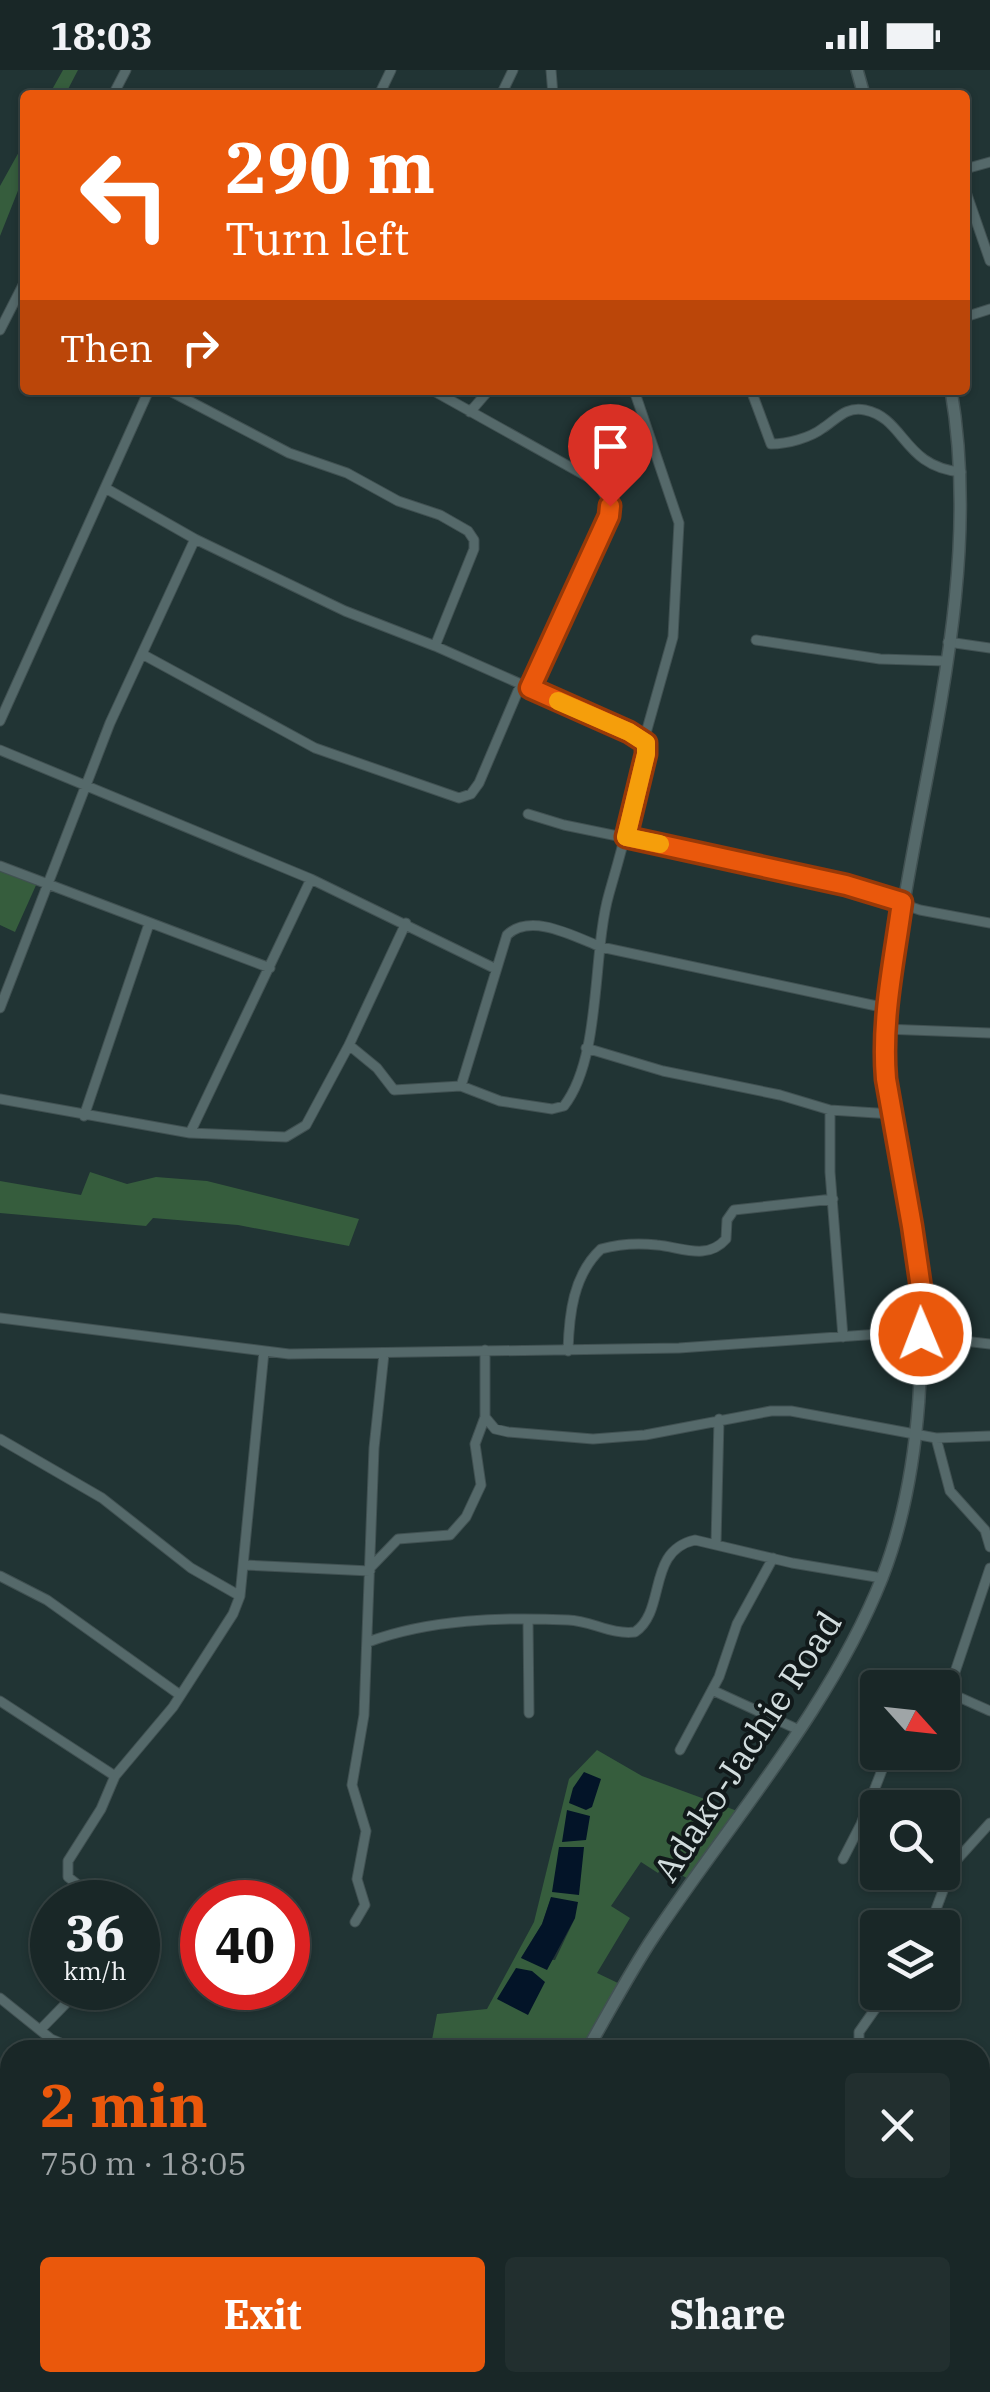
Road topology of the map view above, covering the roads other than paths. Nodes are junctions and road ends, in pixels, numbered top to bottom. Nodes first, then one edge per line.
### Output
1 (970, 203) edge
2 (990, 261) edge
3 (20, 291) edge
4 (0, 330) edge
5 (147, 395) edge
6 (177, 395) edge
7 (441, 395) edge
8 (485, 395) edge
9 (636, 395) edge
10 (754, 395) edge
11 (952, 395) edge
12 (470, 412) junction
13 (961, 472) junction
14 (107, 489) junction
15 (195, 538) junction
16 (756, 640) dead end
17 (948, 642) junction
18 (435, 646) junction
19 (990, 648) edge
20 (142, 654) junction
21 (946, 661) junction
22 (526, 686) junction
23 (0, 721) edge
24 (644, 740) junction
25 (0, 750) edge
26 (85, 784) junction
27 (528, 814) dead end
28 (626, 837) junction
29 (0, 866) edge
30 (311, 879) junction
31 (48, 884) junction
32 (902, 902) junction
33 (406, 922) junction
34 (990, 923) edge
35 (148, 924) junction
36 (601, 947) junction
37 (270, 968) junction
38 (496, 969) junction
39 (0, 1008) edge
40 (886, 1008) junction
41 (884, 1029) junction
42 (990, 1033) edge
43 (349, 1045) junction
44 (586, 1048) junction
45 (461, 1086) junction
46 (0, 1099) edge
47 (830, 1110) junction
48 (892, 1114) junction
49 (84, 1116) junction
50 (190, 1133) junction
51 (833, 1200) junction
52 (0, 1318) edge
53 (921, 1334) junction
54 (843, 1337) junction
55 (990, 1344) edge
56 (485, 1350) junction
57 (264, 1351) junction
58 (568, 1351) junction
59 (384, 1354) junction
60 (485, 1417) junction
61 (719, 1419) junction
62 (914, 1436) junction
63 (990, 1436) edge
64 (936, 1438) junction
65 (0, 1439) edge
66 (716, 1544) junction
67 (990, 1548) edge
68 (773, 1558) junction
69 (245, 1565) junction
70 (990, 1568) edge
71 (371, 1569) junction
72 (0, 1576) edge
73 (882, 1578) junction
74 (240, 1596) junction
75 (528, 1621) junction
76 (368, 1642) junction
77 (956, 1670) edge
78 (712, 1690) junction
79 (180, 1695) junction
80 (960, 1698) edge
81 (0, 1701) edge
82 (990, 1712) edge
83 (529, 1713) dead end
84 (797, 1729) junction
85 (680, 1750) dead end
86 (881, 1770) edge
87 (115, 1776) junction
88 (990, 1824) edge
89 (842, 1859) dead end
90 (71, 1880) edge
91 (936, 1910) edge
92 (355, 1922) dead end
93 (0, 1998) edge
94 (60, 2010) edge
95 (875, 2010) edge
96 (41, 2029) junction
97 (53, 2040) edge
98 (593, 2040) edge
99 (859, 2040) edge

1 - 2 street
3 - 4 street
5 - 14 street
6 - 18 street
7 - 12 street
8 - 12 street
9 - 24 street
10 - 13 street
11 - 13 street, Adako-Jachie Road
12 - 22 street
13 - 17 street, Adako-Jachie Road
14 - 15 street
14 - 23 street
15 - 18 street
15 - 20 street
16 - 21 street
17 - 19 street
17 - 21 street, Adako-Jachie Road
18 - 22 street
20 - 22 street
20 - 26 street
21 - 32 street, Adako-Jachie Road
22 - 24 street
24 - 28 street
25 - 26 street
26 - 30 street
26 - 31 street
27 - 28 street
28 - 32 street
28 - 36 street
29 - 31 street
30 - 33 street
30 - 37 street
31 - 35 street
31 - 39 street
32 - 34 street
32 - 40 street, Adako-Jachie Road
33 - 38 street
33 - 43 street
35 - 37 street
35 - 49 street
36 - 38 street
36 - 40 street
36 - 44 street
37 - 50 street
38 - 45 street
40 - 41 street, Adako-Jachie Road
41 - 42 street
41 - 48 street, Adako-Jachie Road
43 - 45 street
43 - 50 street
44 - 45 street
44 - 47 street
46 - 49 street
47 - 48 street
47 - 51 street
48 - 53 street, Adako-Jachie Road
49 - 50 street
51 - 54 street
51 - 58 street
52 - 57 street
53 - 54 street
53 - 55 street
53 - 62 street, Adako-Jachie Road
54 - 58 street
56 - 58 street
56 - 59 street
56 - 60 street
57 - 59 street
57 - 69 street
59 - 71 street
60 - 61 street
60 - 71 street
61 - 62 street
61 - 66 street
62 - 64 street
62 - 73 street, Adako-Jachie Road
63 - 64 street
64 - 67 street
65 - 74 street
66 - 68 street
66 - 75 street
68 - 73 street
68 - 78 street
69 - 71 street
69 - 74 street
70 - 77 street
71 - 76 street
72 - 79 street
73 - 84 street, Adako-Jachie Road
74 - 79 street
75 - 76 street
75 - 83 street
76 - 92 street
78 - 84 street
78 - 85 street
79 - 87 street
80 - 82 street
81 - 87 street
84 - 98 street, Adako-Jachie Road
86 - 89 street
87 - 90 street
88 - 91 street
93 - 96 street
94 - 96 street
95 - 99 street
96 - 97 street

